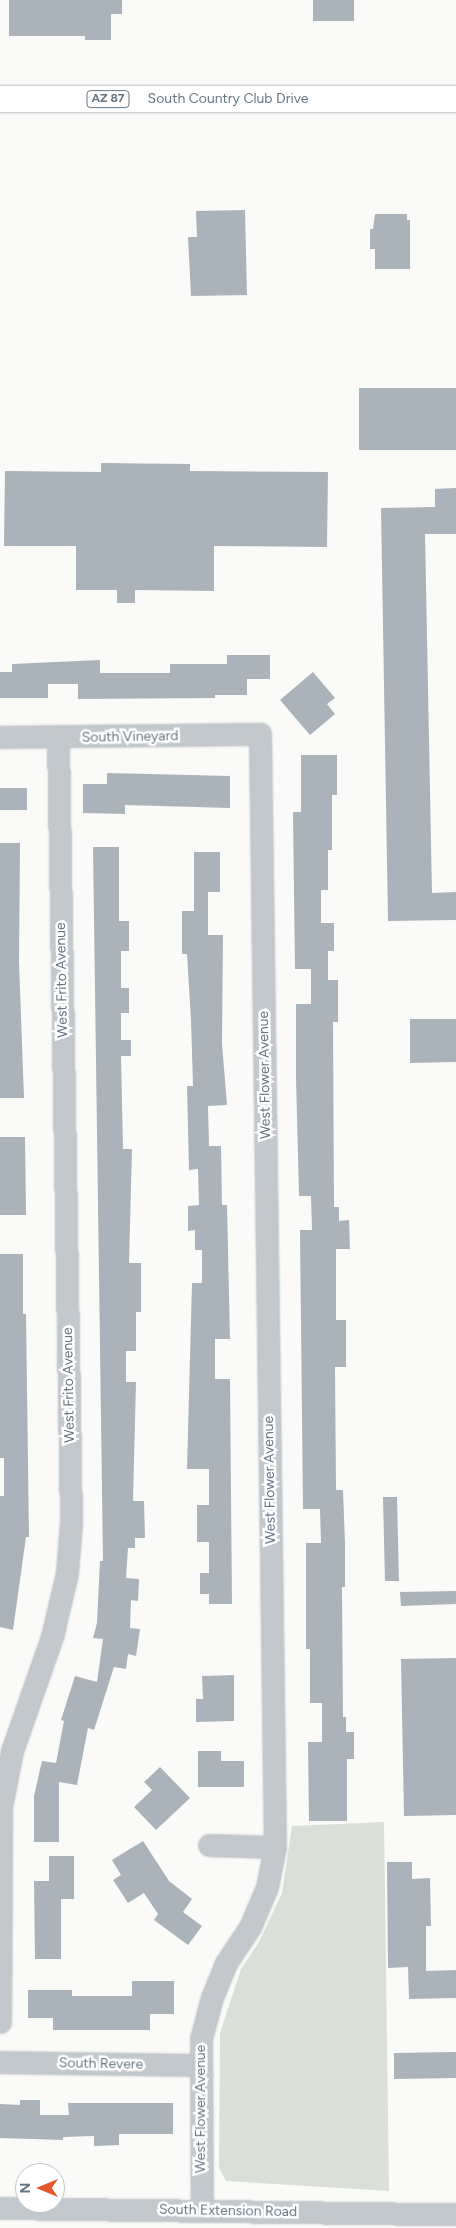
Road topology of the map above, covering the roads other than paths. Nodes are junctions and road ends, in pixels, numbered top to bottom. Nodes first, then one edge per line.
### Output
1 (0, 99) edge
2 (456, 99) edge
3 (260, 734) joint
4 (0, 737) edge
5 (58, 738) junction
6 (209, 1845) dead end
7 (275, 1847) junction
8 (0, 2022) edge
9 (0, 2062) edge
10 (201, 2065) junction
11 (0, 2208) edge
12 (202, 2210) junction
13 (456, 2214) edge

1 - 2 main road, South Country Club Drive / AZ 87
3 - 5 street, South Vineyard
3 - 7 street, West Flower Avenue
4 - 5 street, South Vineyard
5 - 8 street, West Frito Avenue
6 - 7 street
7 - 10 street, West Flower Avenue
9 - 10 street, South Revere
10 - 12 street, West Flower Avenue
11 - 12 street, South Extension Road
12 - 13 street, South Extension Road

